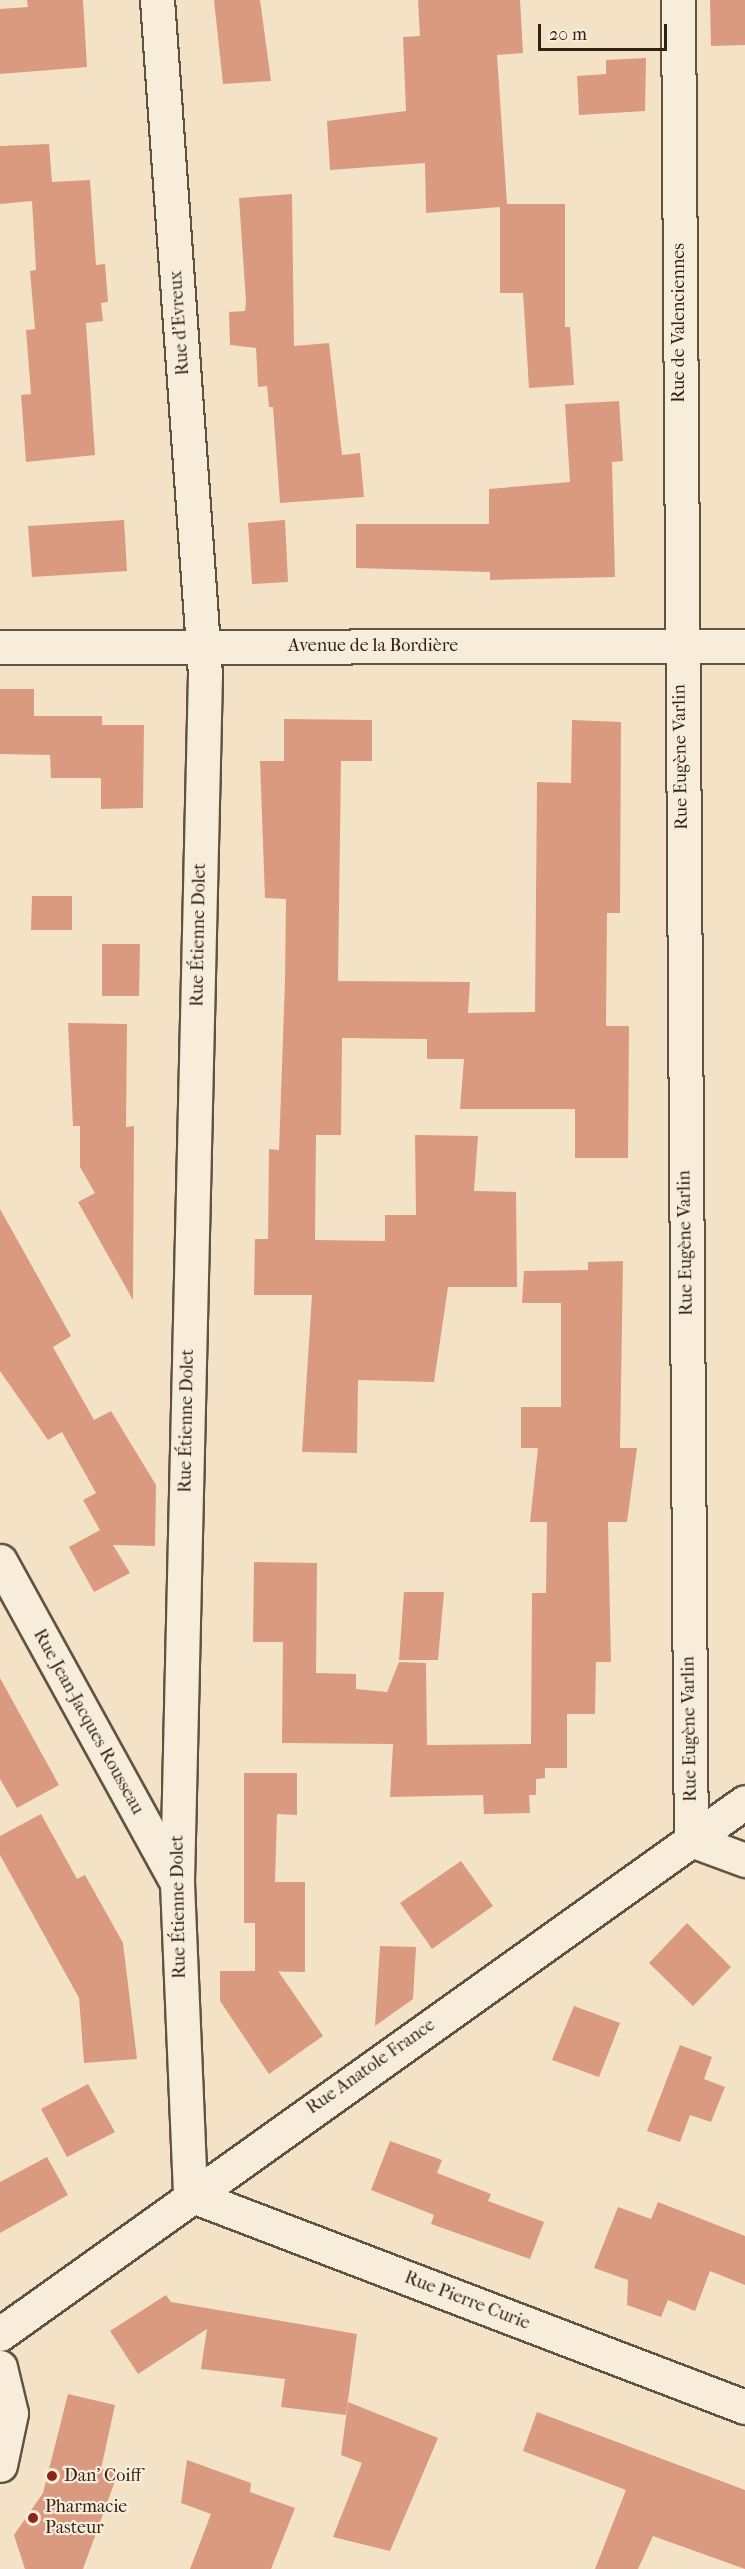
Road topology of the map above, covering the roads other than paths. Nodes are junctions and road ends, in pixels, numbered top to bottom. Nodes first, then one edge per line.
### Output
1 (157, 0) edge
2 (678, 0) edge
3 (681, 645) junction
4 (203, 646) junction
5 (745, 646) edge
6 (0, 647) edge
7 (0, 1561) edge
8 (745, 1802) edge
9 (691, 1840) junction
10 (745, 1860) edge
11 (177, 1883) junction
12 (190, 2195) junction
13 (0, 2334) edge
14 (0, 2367) edge
15 (745, 2407) edge
16 (0, 2465) edge

1 - 4 street, Rue d'Evreux
2 - 3 street, Rue de Valenciennes
3 - 4 street, Avenue de la Bordière
3 - 5 street, Avenue de la Bordière
3 - 9 street, Rue Eugène Varlin
4 - 6 street, Avenue de la Bordière
4 - 11 street, Rue Étienne Dolet
7 - 11 street, Rue Jean-Jacques Rousseau
8 - 9 street, Rue Anatole France
9 - 10 street
9 - 12 street, Rue Anatole France
11 - 12 street, Rue Étienne Dolet
12 - 13 street, Rue Anatole France
12 - 15 street, Rue Pierre Curie
14 - 16 street

